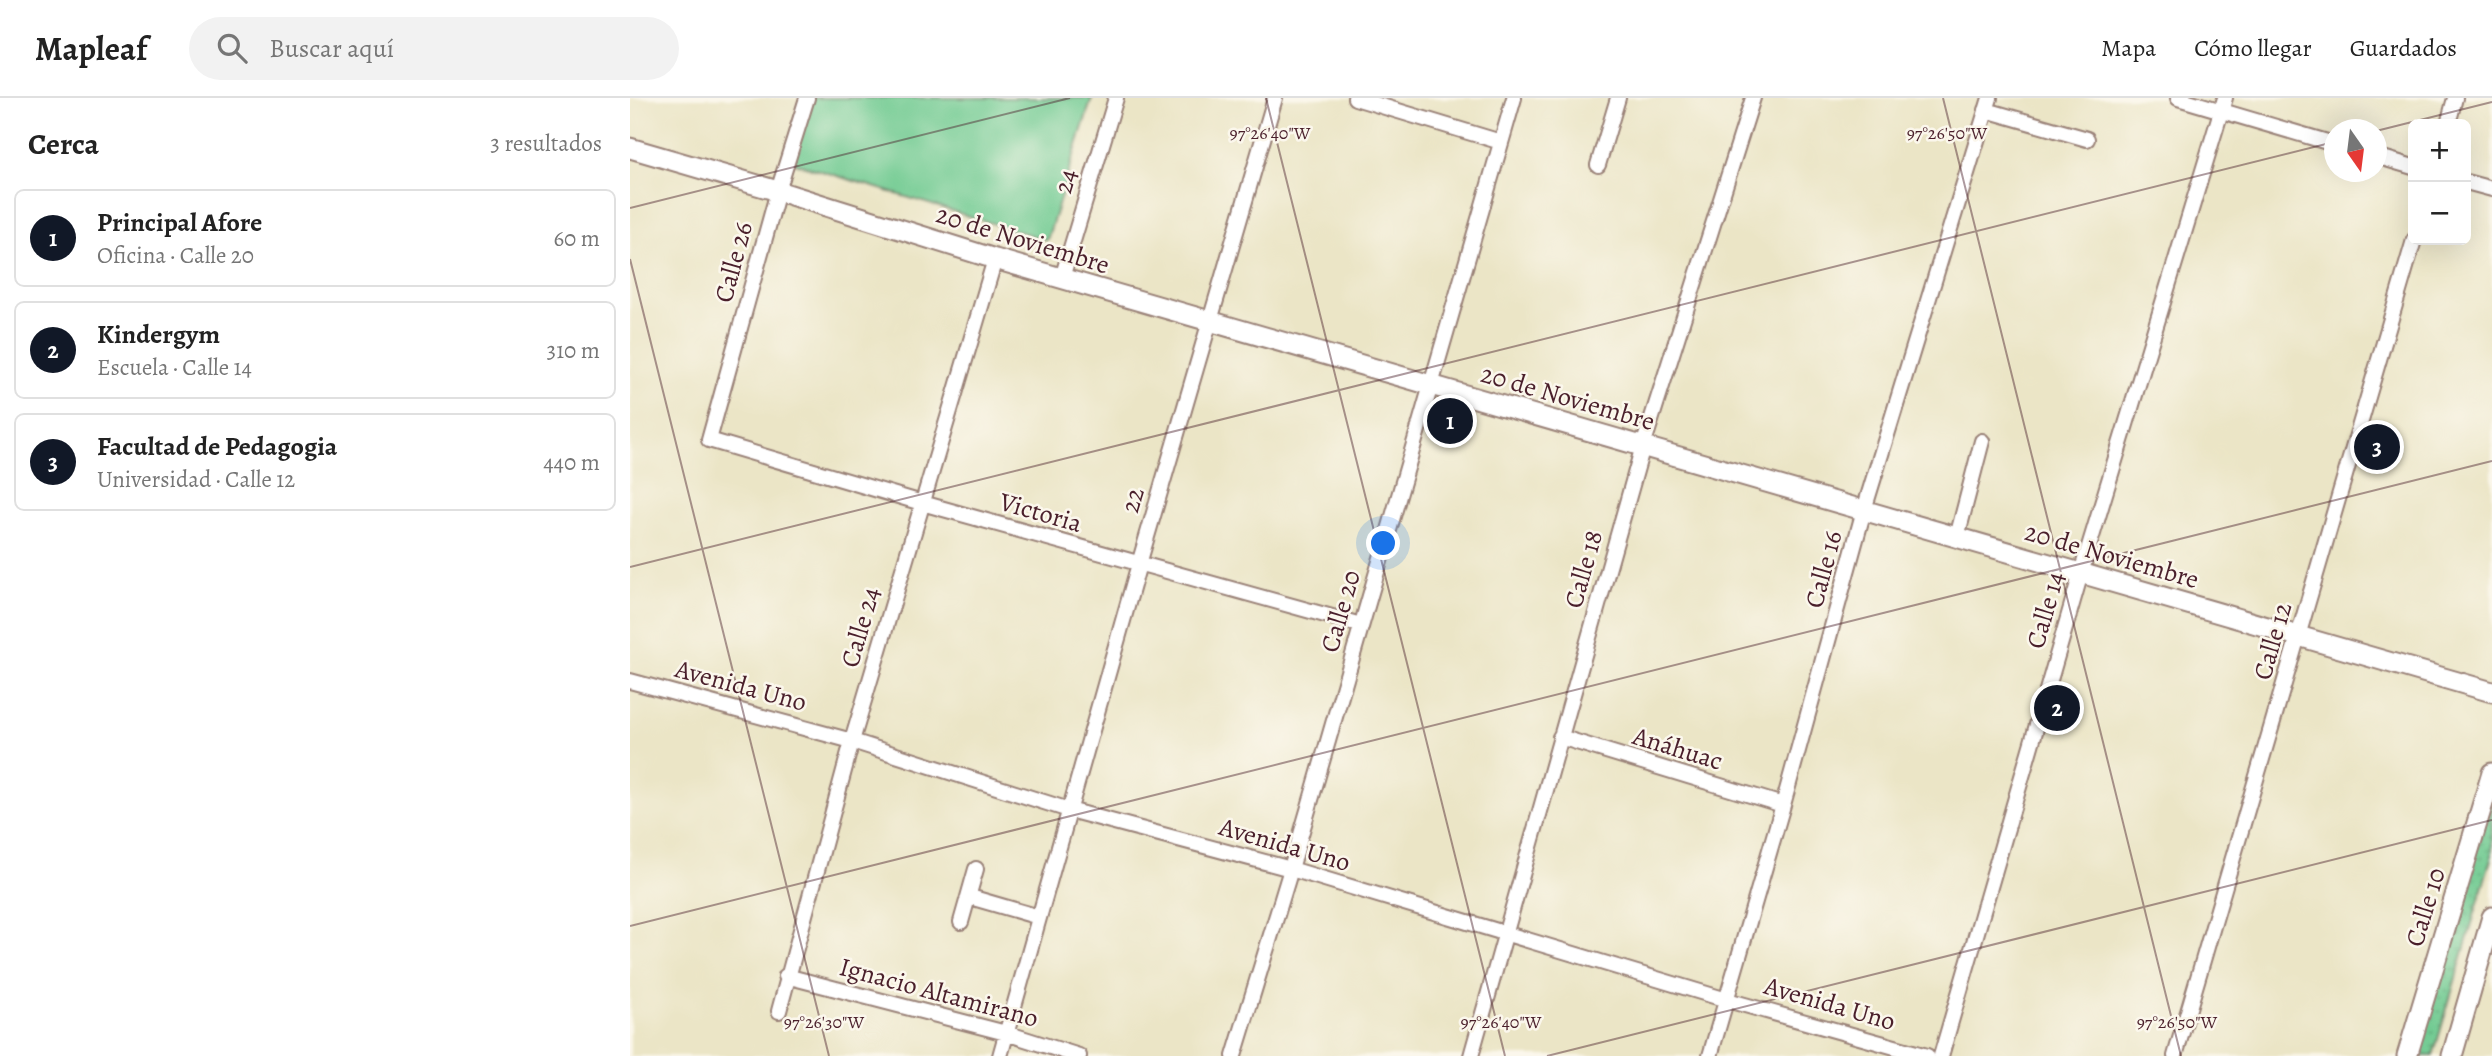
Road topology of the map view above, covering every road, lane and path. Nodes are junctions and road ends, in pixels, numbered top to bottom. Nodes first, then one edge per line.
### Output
1 (807, 98) edge
2 (1116, 98) edge
3 (1275, 98) edge
4 (1355, 98) edge
5 (1514, 98) edge
6 (1618, 98) edge
7 (1753, 98) edge
8 (2179, 98) edge
9 (2455, 98) edge
10 (1988, 104) edge
11 (2224, 104) edge
12 (2449, 119) edge
13 (2087, 139) dead end
14 (2324, 140) edge
15 (1501, 142) junction
16 (630, 148) edge
17 (2387, 159) edge
18 (1598, 165) dead end
19 (2408, 166) edge
20 (2471, 184) edge
21 (2492, 190) edge
22 (778, 191) junction
23 (2413, 245) edge
24 (995, 259) junction
25 (1062, 278) junction
26 (1210, 321) junction
27 (1430, 385) junction
28 (709, 440) joint
29 (1982, 441) dead end
30 (1643, 446) junction
31 (922, 503) junction
32 (1864, 510) junction
33 (1957, 537) junction
34 (1139, 565) junction
35 (2081, 573) junction
36 (1362, 625) junction
37 (2300, 636) junction
38 (630, 681) edge
39 (2492, 692) edge
40 (1560, 737) junction
41 (852, 741) junction
42 (2492, 773) edge
43 (1783, 805) junction
44 (1069, 810) junction
45 (976, 869) dead end
46 (1291, 869) junction
47 (970, 897) junction
48 (1039, 917) junction
49 (2492, 917) edge
50 (961, 922) dead end
51 (1504, 934) junction
52 (786, 976) junction
53 (1727, 1000) junction
54 (779, 1011) dead end
55 (1006, 1033) junction
56 (1000, 1056) edge
57 (1079, 1056) edge
58 (1234, 1056) edge
59 (1471, 1056) edge
60 (1710, 1056) edge
61 (1927, 1056) edge
62 (1941, 1056) edge
63 (2175, 1056) edge
64 (2407, 1056) edge
65 (2452, 1056) edge

1 - 22 street, Calle 26
2 - 25 street, 24
3 - 26 street, 22
4 - 15 street
5 - 15 street, Calle 20
6 - 18 street
7 - 30 street, Calle 18
8 - 11 street
9 - 12 street
10 - 13 street
10 - 32 street, Calle 16
11 - 14 street
11 - 35 street, Calle 14
15 - 27 street, Calle 20
16 - 22 main road, 20 de Noviembre
17 - 19 street
20 - 21 street
22 - 24 main road, 20 de Noviembre
22 - 28 street, Calle 26
23 - 37 street, Calle 12
24 - 25 main road, 20 de Noviembre
24 - 31 street, Calle 24
25 - 26 main road, 20 de Noviembre
26 - 27 main road, 20 de Noviembre
26 - 34 street, 22
27 - 30 main road, 20 de Noviembre
27 - 36 street, Calle 20
28 - 31 street, Victoria
29 - 33 street
30 - 32 main road, 20 de Noviembre
30 - 40 street, Calle 18
31 - 34 street, Victoria
31 - 41 street, Calle 24
32 - 33 main road, 20 de Noviembre
32 - 43 street, Calle 16
33 - 35 main road, 20 de Noviembre
34 - 36 street, Victoria
34 - 44 street, 22
35 - 37 main road, 20 de Noviembre
35 - 62 street, Calle 14
36 - 46 street, Calle 20
37 - 39 main road, 20 de Noviembre
37 - 63 street, Calle 12
38 - 41 street, Avenida Uno
40 - 43 street, Anáhuac
40 - 51 street, Calle 18
41 - 44 street, Avenida Uno
41 - 52 street, Calle 24
42 - 64 main road, Calle 10
43 - 53 street, Calle 16
44 - 46 street, Avenida Uno
44 - 48 street, 22
45 - 47 street
46 - 51 street, Avenida Uno
46 - 58 street, Calle 20
47 - 48 street
47 - 50 street
48 - 55 street, 22
49 - 65 main road
51 - 53 street, Avenida Uno
51 - 59 street, Calle 18
52 - 54 street, Calle 24
52 - 55 street, Ignacio Altamirano
53 - 60 street, Calle 16
53 - 61 street, Avenida Uno
55 - 56 street, 22
55 - 57 street, Ignacio Altamirano

